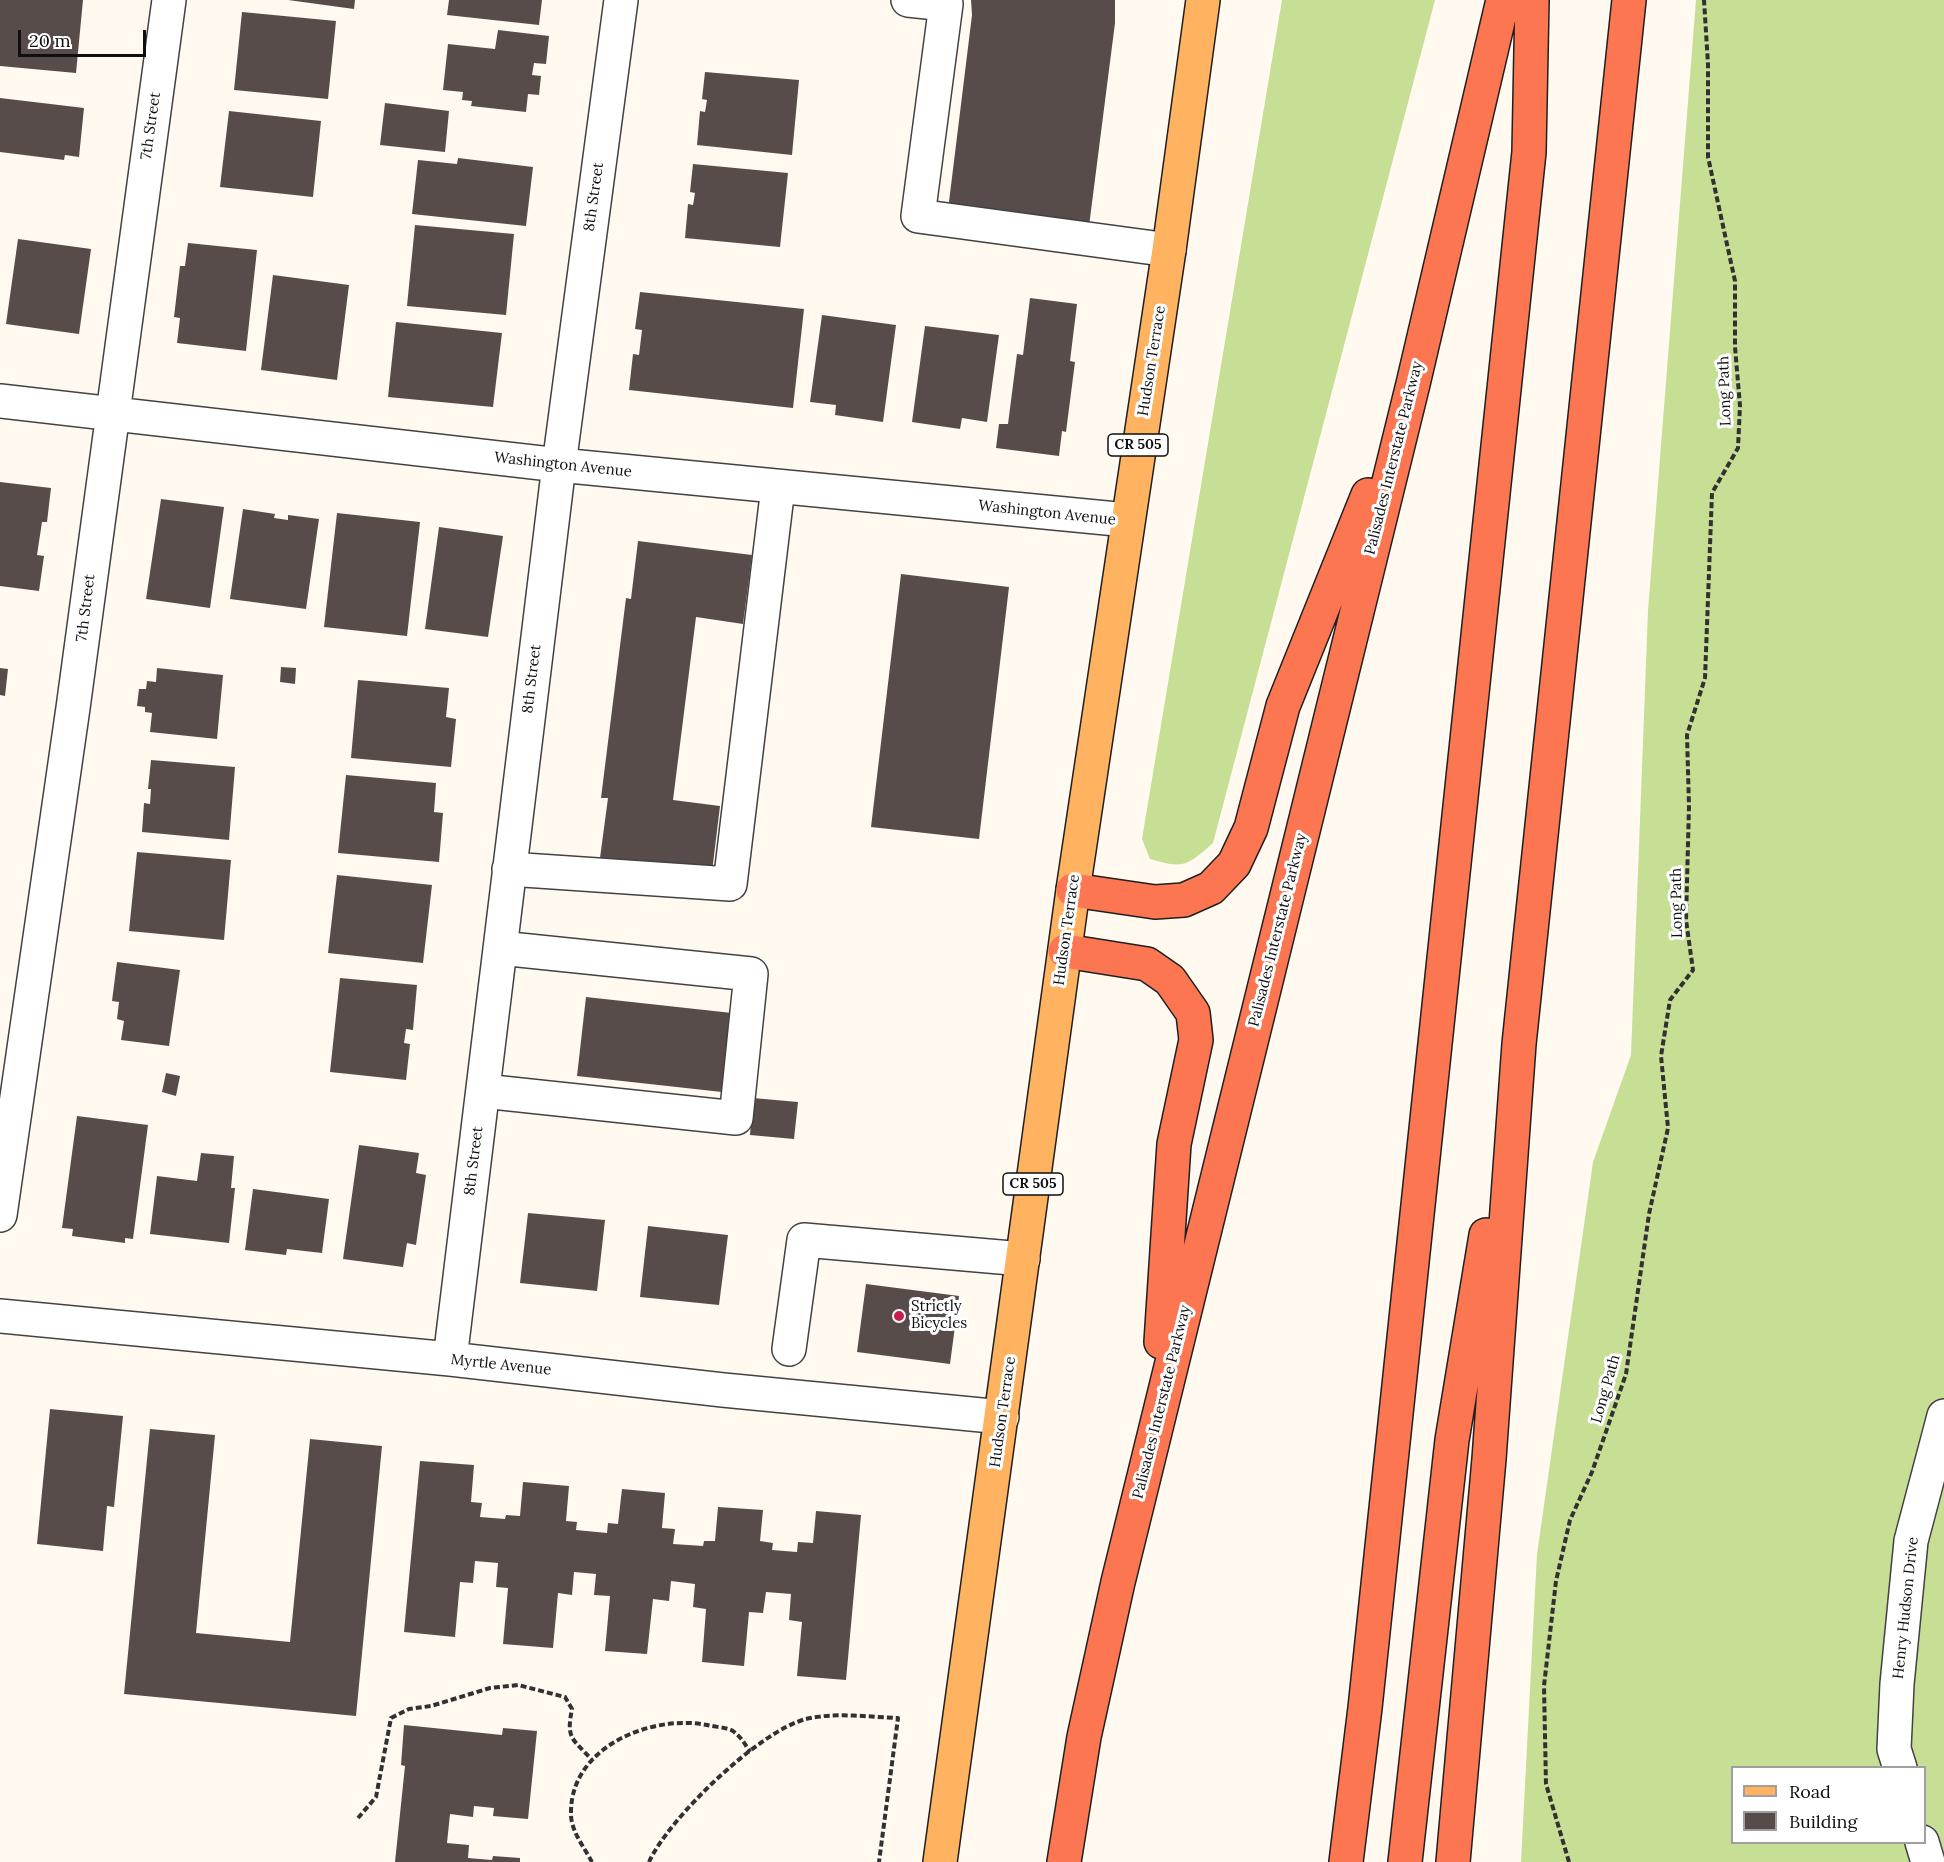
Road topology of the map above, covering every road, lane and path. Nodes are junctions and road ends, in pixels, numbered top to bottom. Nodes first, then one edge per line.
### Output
1 (169, 0) edge
2 (621, 0) edge
3 (908, 0) edge
4 (1203, 0) edge
5 (1503, 0) edge
6 (1532, 0) edge
7 (1629, 0) edge
8 (1704, 0) edge
9 (1169, 250) junction
10 (1413, 384) junction
11 (0, 401) edge
12 (112, 413) junction
13 (559, 465) junction
14 (778, 487) junction
15 (1127, 520) junction
16 (509, 869) junction
17 (1073, 890) junction
18 (500, 948) junction
19 (1065, 951) junction
20 (1519, 1044) junction
21 (483, 1091) junction
22 (0, 1215) edge
23 (1023, 1258) junction
24 (0, 1316) edge
25 (789, 1349) dead end
26 (450, 1359) junction
27 (1944, 1416) edge
28 (1002, 1417) junction
29 (1155, 1431) junction
30 (750, 1752) junction
31 (592, 1760) junction
32 (1900, 1766) edge
33 (358, 1818) dead end
34 (1923, 1844) edge
35 (592, 1862) edge
36 (649, 1862) edge
37 (879, 1862) edge
38 (940, 1862) edge
39 (1064, 1862) edge
40 (1346, 1862) edge
41 (1405, 1862) edge
42 (1453, 1862) edge
43 (1569, 1862) edge
44 (1928, 1862) edge

1 - 12 street, 7th Street
2 - 13 street, 8th Street
3 - 9 street
4 - 9 main road, Hudson Terrace / CR 505
5 - 10 highway, Palisades Interstate Parkway
6 - 40 highway
7 - 20 highway
8 - 43 path, Long Path
9 - 15 main road, Hudson Terrace / CR 505
10 - 17 highway
10 - 29 highway, Palisades Interstate Parkway
11 - 12 street, Washington Avenue
12 - 13 street, Washington Avenue
12 - 22 street, 7th Street
13 - 14 street, Washington Avenue
13 - 16 street, 8th Street
14 - 15 street, Washington Avenue
14 - 16 street
15 - 17 main road, Hudson Terrace / CR 505
16 - 18 street, 8th Street
17 - 19 main road, Hudson Terrace / CR 505
18 - 21 street, 8th Street
18 - 21 street
19 - 23 main road, Hudson Terrace / CR 505
19 - 29 highway
20 - 41 highway
20 - 42 highway
21 - 26 street, 8th Street
23 - 25 street
23 - 28 main road, Hudson Terrace / CR 505
24 - 26 street, Myrtle Avenue
26 - 28 street, Myrtle Avenue
27 - 32 street, Henry Hudson Drive
28 - 38 main road, Hudson Terrace / CR 505
29 - 39 highway, Palisades Interstate Parkway
30 - 31 path
30 - 36 path
30 - 37 path
31 - 33 path
31 - 35 path
34 - 44 street

